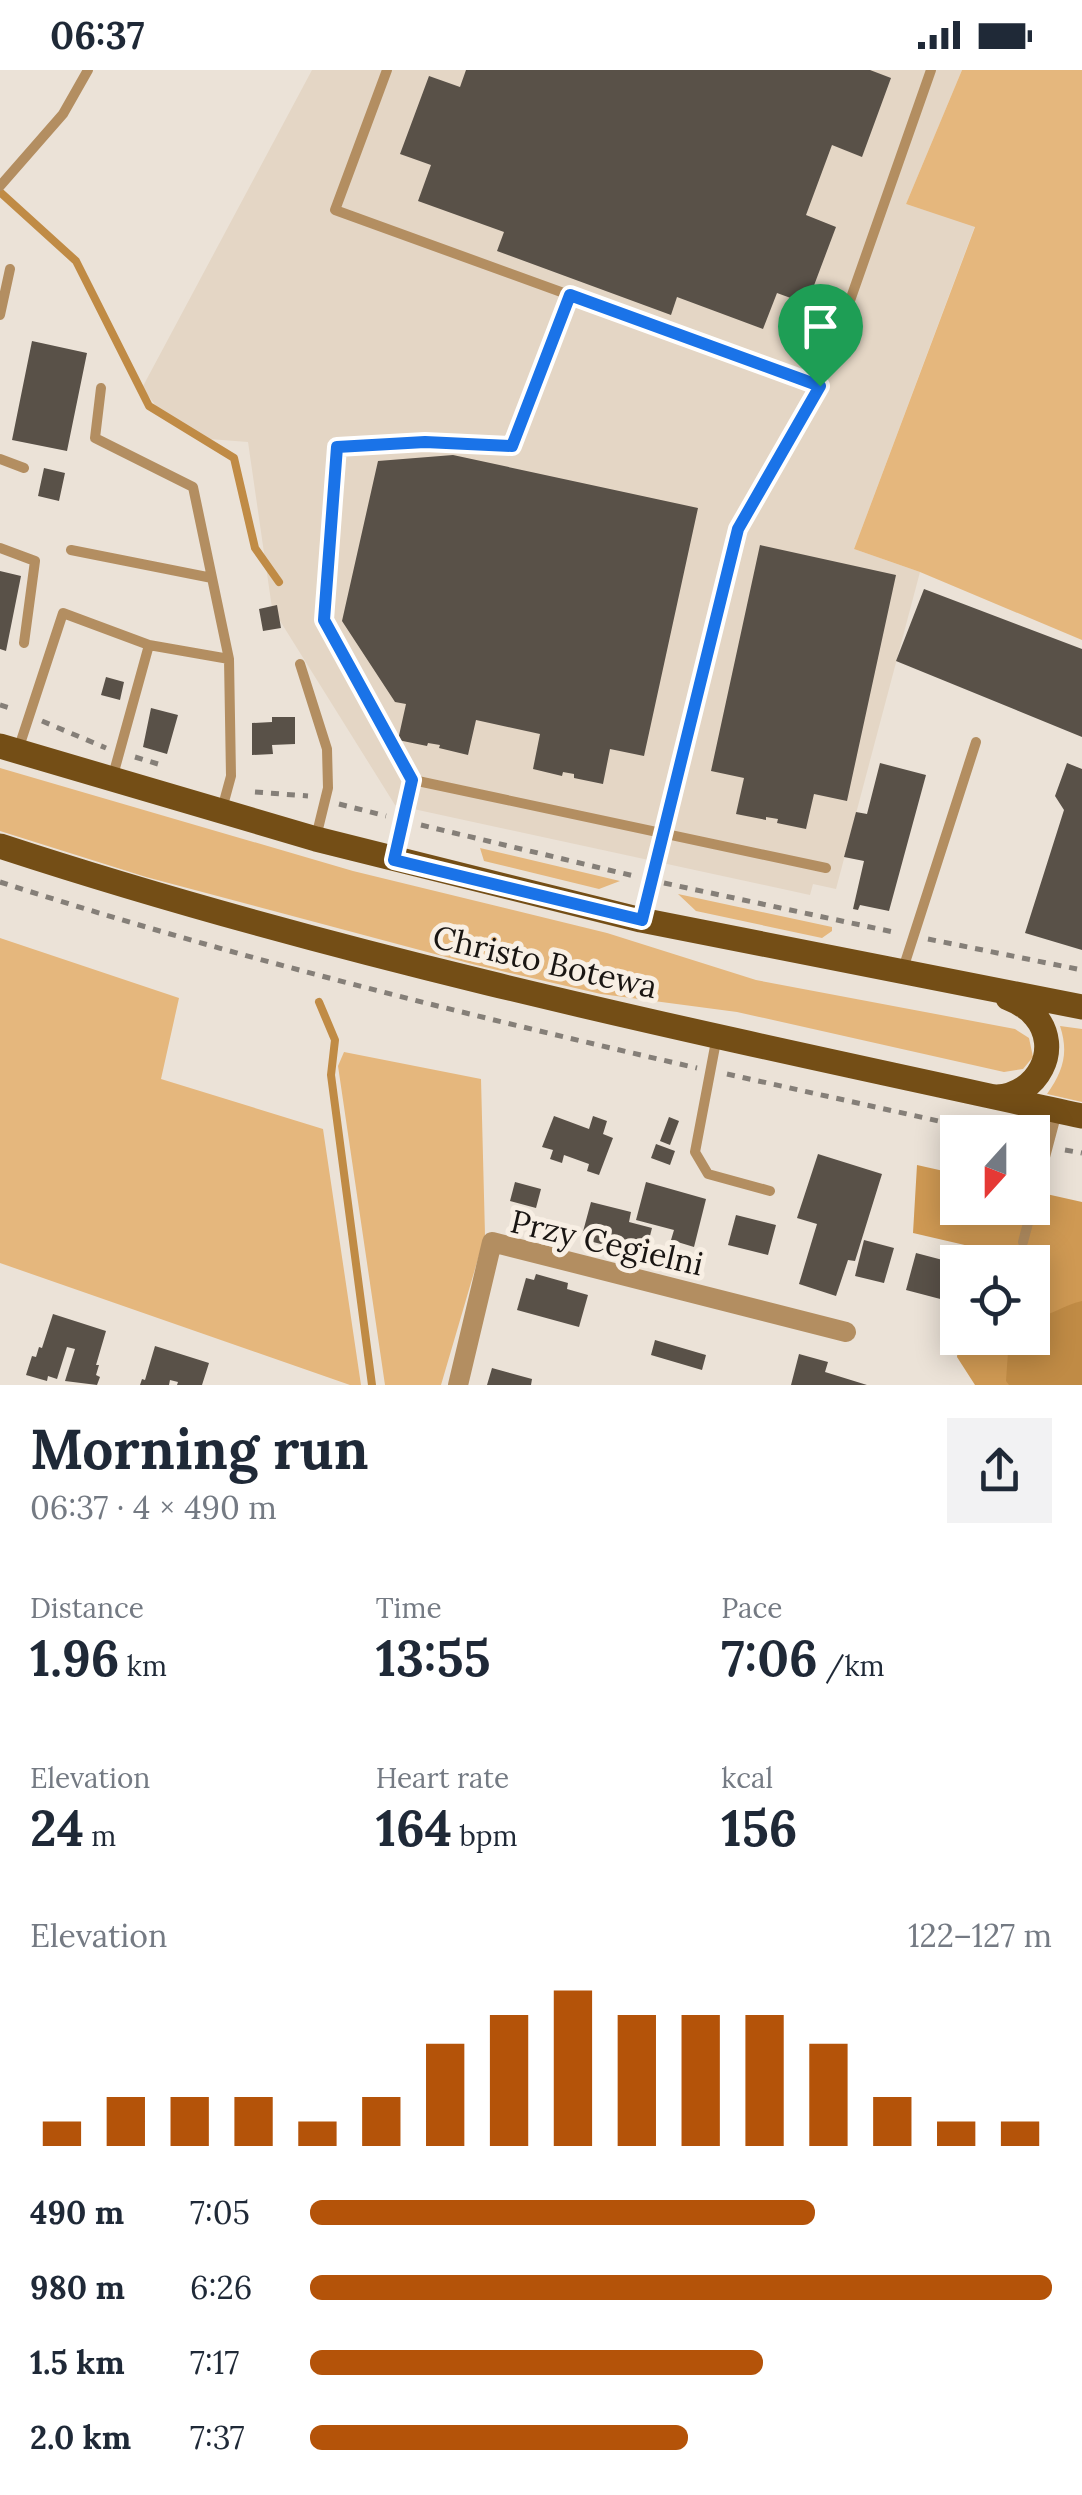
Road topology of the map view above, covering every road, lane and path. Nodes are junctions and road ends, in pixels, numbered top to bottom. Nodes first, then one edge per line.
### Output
1 (88, 70) edge
2 (387, 70) edge
3 (932, 70) edge
4 (0, 186) edge
5 (10, 270) dead end
6 (570, 295) junction
7 (0, 315) edge
8 (820, 386) junction
9 (101, 388) dead end
10 (0, 459) edge
11 (24, 468) dead end
12 (0, 548) edge
13 (72, 550) dead end
14 (212, 578) junction
15 (24, 644) dead end
16 (149, 645) junction
17 (229, 659) junction
18 (300, 664) dead end
19 (0, 704) edge
20 (19, 711) dead end
21 (41, 721) dead end
22 (976, 742) dead end
23 (104, 747) dead end
24 (9, 748) edge
25 (111, 780) junction
26 (412, 780) junction
27 (248, 791) dead end
28 (312, 797) dead end
29 (340, 804) dead end
30 (220, 812) junction
31 (388, 816) dead end
32 (414, 823) dead end
33 (663, 832) junction
34 (316, 839) junction
35 (0, 846) edge
36 (394, 860) junction
37 (826, 868) dead end
38 (628, 875) dead end
39 (0, 882) edge
40 (676, 886) dead end
41 (642, 920) junction
42 (912, 936) junction
43 (1082, 970) edge
44 (902, 973) junction
45 (985, 988) junction
46 (1082, 1007) edge
47 (717, 1036) junction
48 (710, 1071) junction
49 (986, 1095) junction
50 (1069, 1113) edge
51 (940, 1121) edge
52 (1050, 1149) edge
53 (770, 1191) dead end
54 (1027, 1225) edge
55 (1023, 1242) dead end
56 (846, 1332) dead end
57 (458, 1385) edge

1 - 4 lane
2 - 6 lane
3 - 8 lane
5 - 7 lane
6 - 8 lane
6 - 26 lane
8 - 33 lane
9 - 14 lane
10 - 11 lane
12 - 15 lane
13 - 14 lane
14 - 17 lane
16 - 17 lane
16 - 24 lane
16 - 25 lane
17 - 30 lane
18 - 34 lane
19 - 20 path
21 - 23 path
22 - 42 lane
24 - 25 main road, Christo Botewa
25 - 30 main road, Christo Botewa
26 - 33 lane
26 - 36 lane
27 - 28 path
29 - 31 path
30 - 34 main road, Christo Botewa
32 - 38 path
33 - 37 lane
33 - 41 lane
34 - 36 main road, Christo Botewa
35 - 47 main road, Christo Botewa
36 - 41 main road, Christo Botewa
39 - 48 path
40 - 42 path
41 - 44 main road, Christo Botewa
42 - 43 path
42 - 44 lane
44 - 45 main road, Christo Botewa
45 - 46 main road, Christo Botewa
45 - 49 main road
47 - 48 lane
47 - 49 main road, Christo Botewa
48 - 51 path
48 - 53 lane
49 - 50 main road, Christo Botewa
50 - 52 lane
54 - 55 lane
56 - 57 street, Przy Cegielni

